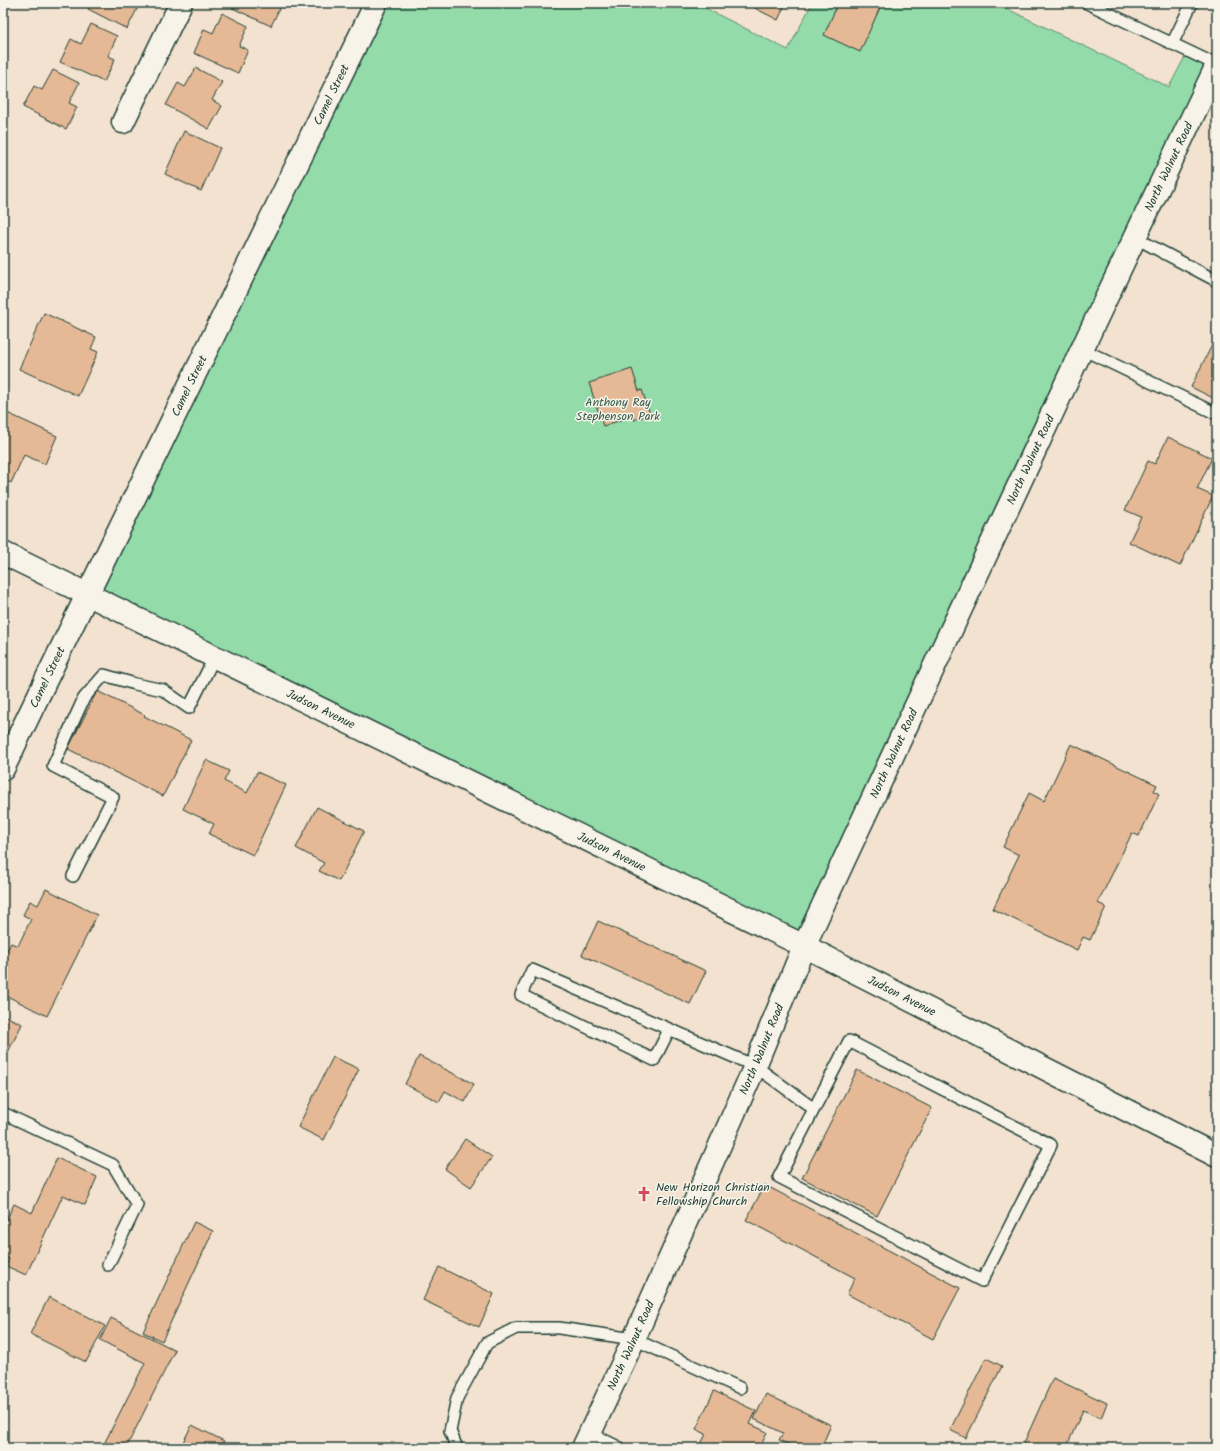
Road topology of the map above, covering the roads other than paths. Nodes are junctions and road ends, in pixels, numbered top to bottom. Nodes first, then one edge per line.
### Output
1 (181, 3) edge
2 (376, 3) edge
3 (1087, 3) edge
4 (1192, 3) edge
5 (1172, 44) junction
6 (1217, 65) edge
7 (123, 122) dead end
8 (1134, 237) junction
9 (1217, 280) edge
10 (1082, 349) junction
11 (1217, 414) edge
12 (3, 553) edge
13 (86, 595) junction
14 (215, 656) junction
15 (3, 769) edge
16 (73, 876) dead end
17 (804, 946) junction
18 (669, 1030) junction
19 (755, 1066) junction
20 (814, 1110) junction
21 (3, 1113) edge
22 (1217, 1156) edge
23 (108, 1265) dead end
24 (634, 1339) junction
25 (740, 1388) dead end
26 (586, 1441) edge
27 (457, 1448) edge
28 (620, 1448) edge

1 - 7 street
2 - 13 street, Camel Street
3 - 5 lane
4 - 5 lane
5 - 6 lane
6 - 8 street, North Walnut Road
8 - 9 lane
8 - 10 street, North Walnut Road
10 - 11 lane
10 - 17 street, North Walnut Road
12 - 13 street, Judson Avenue
13 - 14 street, Judson Avenue
13 - 15 street, Camel Street
14 - 16 lane
14 - 17 street, Judson Avenue
17 - 19 street, North Walnut Road
17 - 22 street, Judson Avenue
18 - 18 lane
18 - 19 lane
19 - 20 lane
19 - 24 street, North Walnut Road
20 - 20 lane
21 - 23 lane
24 - 25 lane
24 - 26 street, North Walnut Road
24 - 27 lane
26 - 28 lane

